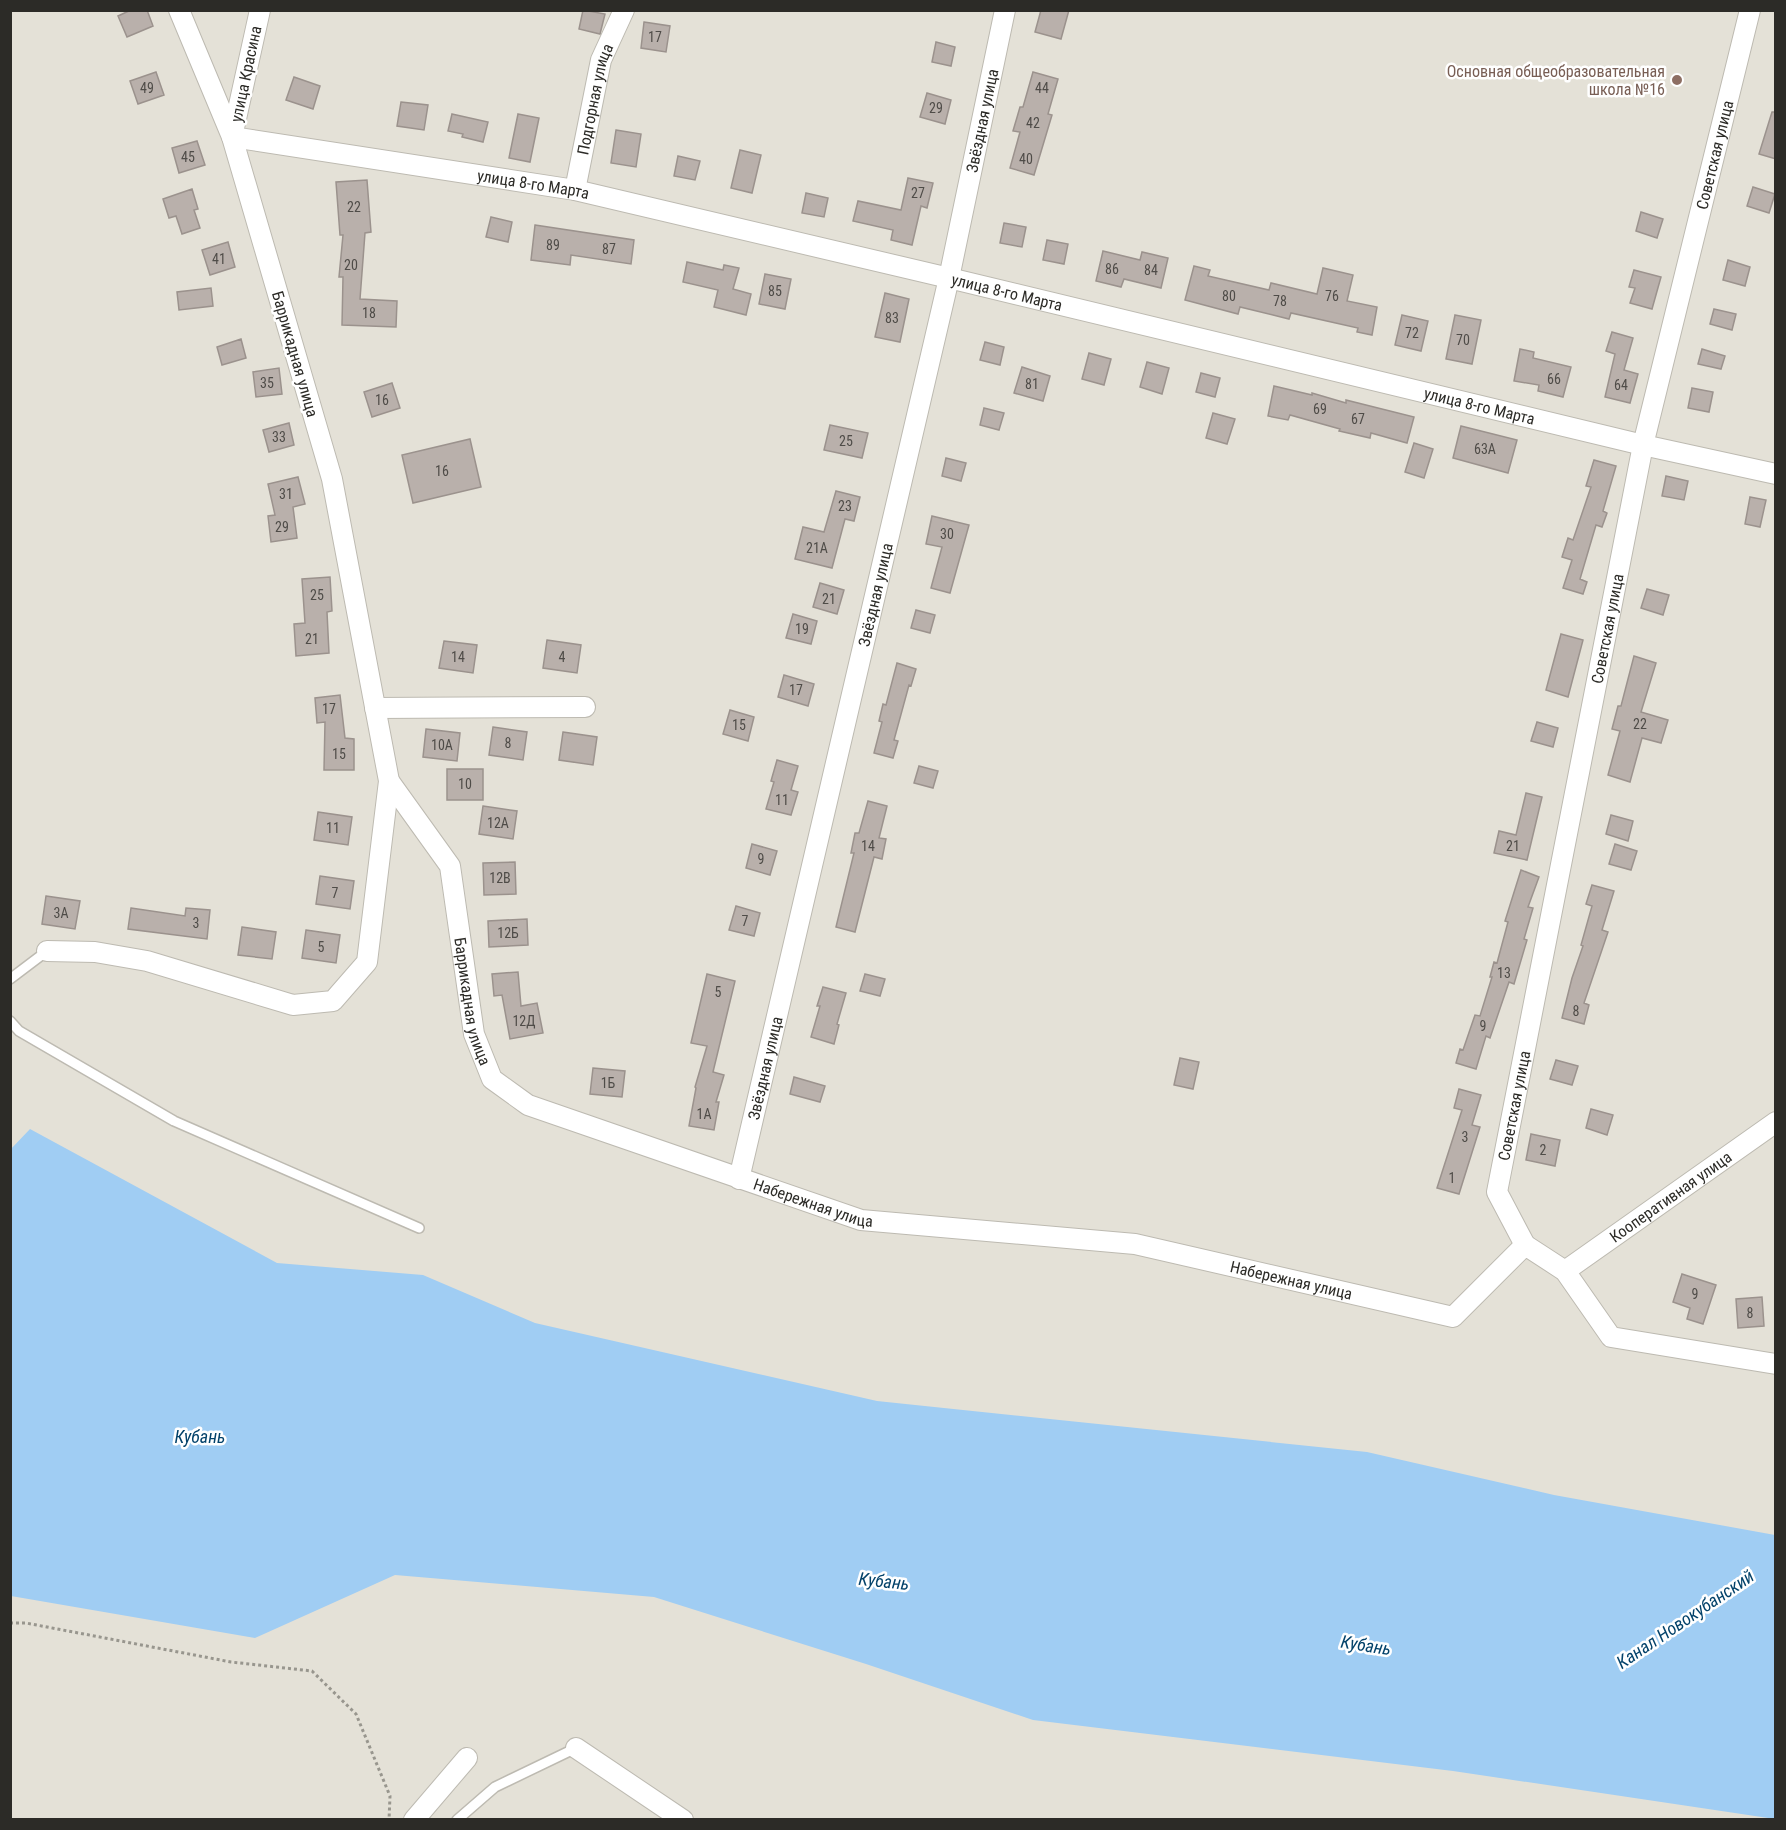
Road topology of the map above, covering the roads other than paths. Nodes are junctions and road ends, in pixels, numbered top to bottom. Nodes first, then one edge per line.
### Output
1 (179, 10) edge
2 (260, 10) edge
3 (624, 10) edge
4 (1005, 10) edge
5 (1750, 10) edge
6 (232, 137) junction
7 (575, 190) junction
8 (949, 278) junction
9 (1643, 445) junction
10 (1776, 474) edge
11 (585, 707) dead end
12 (375, 708) junction
13 (389, 781) junction
14 (47, 951) joint
15 (10, 979) edge
16 (10, 1021) edge
17 (1776, 1122) edge
18 (740, 1179) junction
19 (419, 1228) dead end
20 (1525, 1245) junction
21 (1565, 1271) junction
22 (1776, 1364) edge
23 (576, 1748) joint
24 (467, 1758) dead end
25 (414, 1820) edge
26 (457, 1820) edge
27 (683, 1820) edge

1 - 6 street, Баррикадная улица
2 - 6 street, улица Красина
3 - 7 street, Подгорная улица
4 - 8 street, Звёздная улица
5 - 9 street, Советская улица
6 - 7 street, улица 8-го Марта
6 - 12 street, Баррикадная улица
7 - 8 street, улица 8-го Марта
8 - 9 street, улица 8-го Марта
8 - 18 street, Звёздная улица
9 - 10 street, улица 8-го Марта
9 - 20 street, Советская улица
11 - 12 street
12 - 13 street, Баррикадная улица
13 - 14 street, Баррикадная улица
13 - 18 street, Баррикадная улица
14 - 15 lane
16 - 19 lane
17 - 21 street, Кооперативная улица
18 - 20 street, Набережная улица
20 - 21 street
21 - 22 street
23 - 26 lane
23 - 27 street
24 - 25 street

